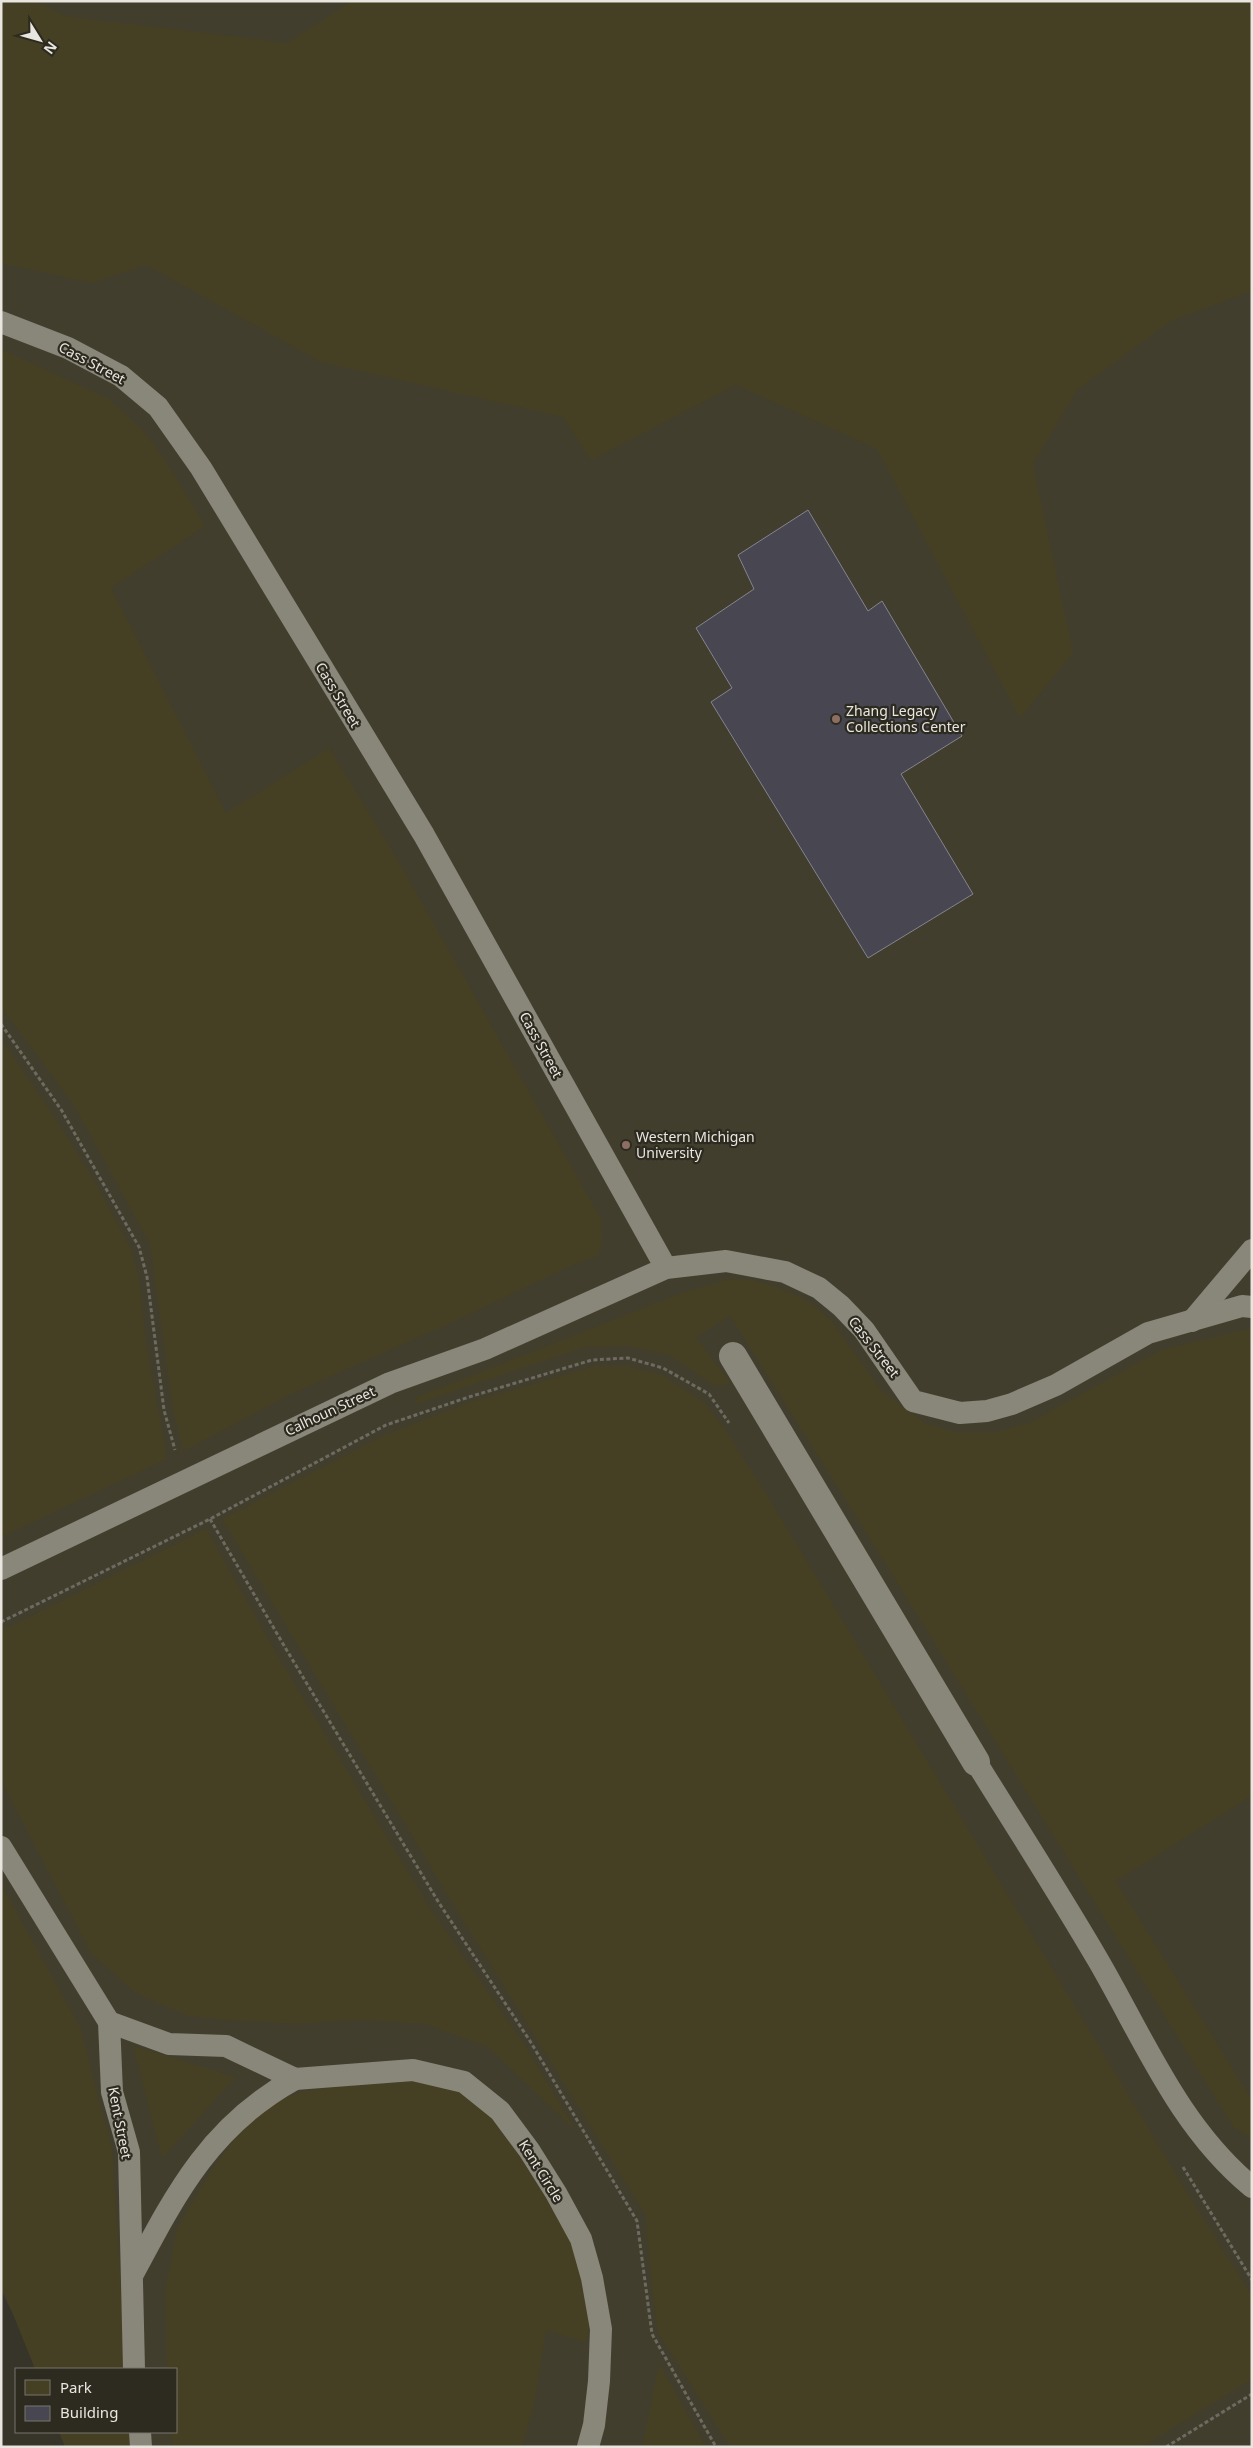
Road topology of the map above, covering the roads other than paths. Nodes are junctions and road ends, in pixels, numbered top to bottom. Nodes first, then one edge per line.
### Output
1 (1, 322) edge
2 (1252, 1250) edge
3 (666, 1268) junction
4 (1252, 1307) edge
5 (1192, 1321) junction
6 (733, 1356) dead end
7 (1, 1569) edge
8 (976, 1762) joint
9 (1, 1847) edge
10 (109, 2022) junction
11 (295, 2079) junction
12 (1252, 2187) edge
13 (131, 2276) junction
14 (134, 2368) edge
15 (140, 2433) edge
16 (142, 2447) edge
17 (588, 2447) edge

1 - 3 lane, Cass Street
2 - 5 lane
3 - 5 lane, Cass Street
3 - 7 lane, Calhoun Street
4 - 5 lane, Cass Street
6 - 8 street
8 - 12 lane
9 - 10 lane, Kent Street
10 - 11 lane, Kent Circle
10 - 13 lane, Kent Street
11 - 13 lane, Kent Circle
11 - 17 lane, Kent Circle
13 - 14 lane, Kent Street
15 - 16 lane

